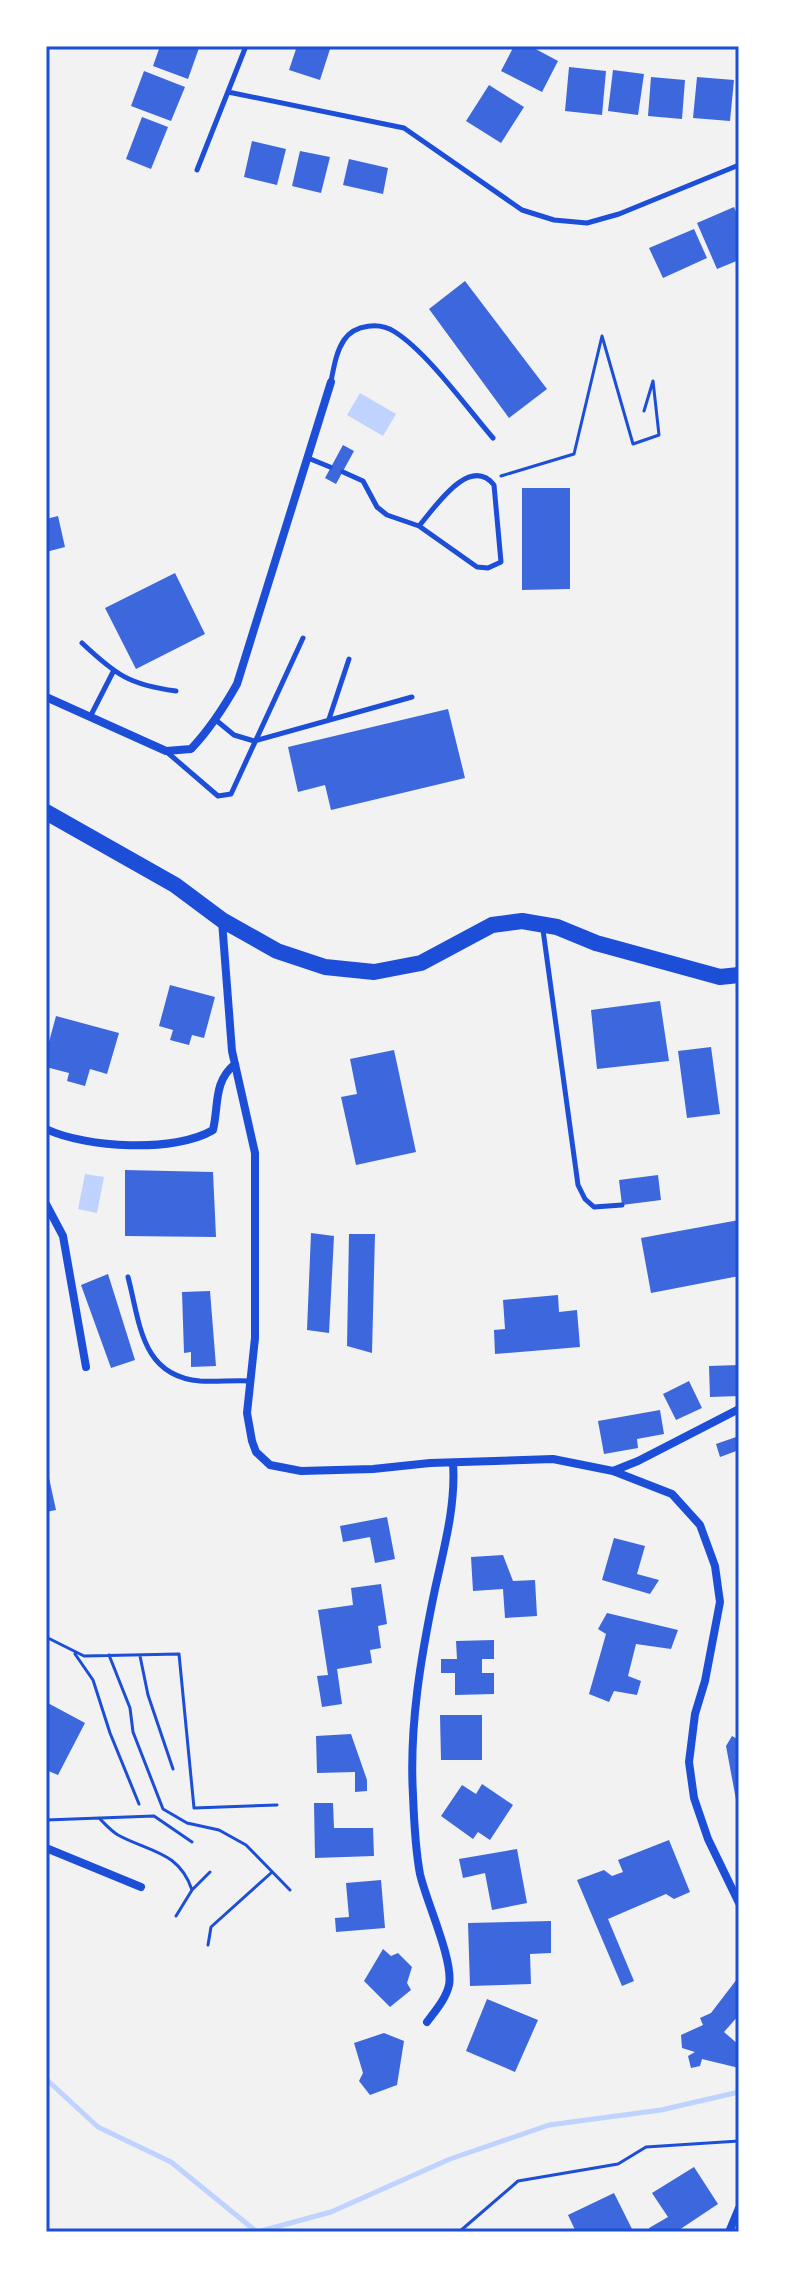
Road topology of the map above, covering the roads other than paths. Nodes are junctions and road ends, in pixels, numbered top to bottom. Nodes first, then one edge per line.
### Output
1 (246, 46) edge
2 (228, 92) junction
3 (739, 165) edge
4 (197, 170) dead end
5 (331, 382) joint
6 (493, 438) dead end
7 (308, 458) junction
8 (330, 467) dead end
9 (343, 472) dead end
10 (419, 526) junction
11 (303, 638) dead end
12 (82, 643) dead end
13 (349, 659) dead end
14 (113, 672) junction
15 (176, 691) dead end
16 (46, 697) edge
17 (412, 697) dead end
18 (90, 717) junction
19 (329, 720) junction
20 (217, 721) junction
21 (254, 741) junction
22 (166, 751) junction
23 (46, 812) edge
24 (222, 920) junction
25 (542, 925) junction
26 (739, 975) edge
27 (235, 1064) junction
28 (46, 1129) edge
29 (46, 1204) edge
30 (622, 1205) dead end
31 (128, 1277) dead end
32 (86, 1367) dead end
33 (250, 1381) junction
34 (739, 1409) edge
35 (453, 1463) junction
36 (613, 1471) junction
37 (46, 1848) edge
38 (141, 1887) dead end
39 (739, 1903) edge
40 (427, 2022) dead end
41 (739, 2208) edge
42 (729, 2232) edge

1 - 2 lane
2 - 3 lane
2 - 4 lane
5 - 6 lane
5 - 7 street
7 - 8 lane
7 - 20 street
9 - 10 lane
10 - 10 lane
11 - 21 lane
12 - 14 lane
13 - 19 lane
14 - 15 lane
14 - 18 lane
16 - 18 street
17 - 19 lane
18 - 22 street
19 - 21 lane
20 - 21 lane
20 - 22 street
21 - 22 lane
23 - 24 main road
24 - 25 main road
24 - 27 street
25 - 26 main road
25 - 30 lane
27 - 28 street
27 - 33 street
29 - 32 street
31 - 33 lane
33 - 35 street
34 - 36 street
35 - 36 street
35 - 40 street
36 - 39 street
37 - 38 street
41 - 42 street

